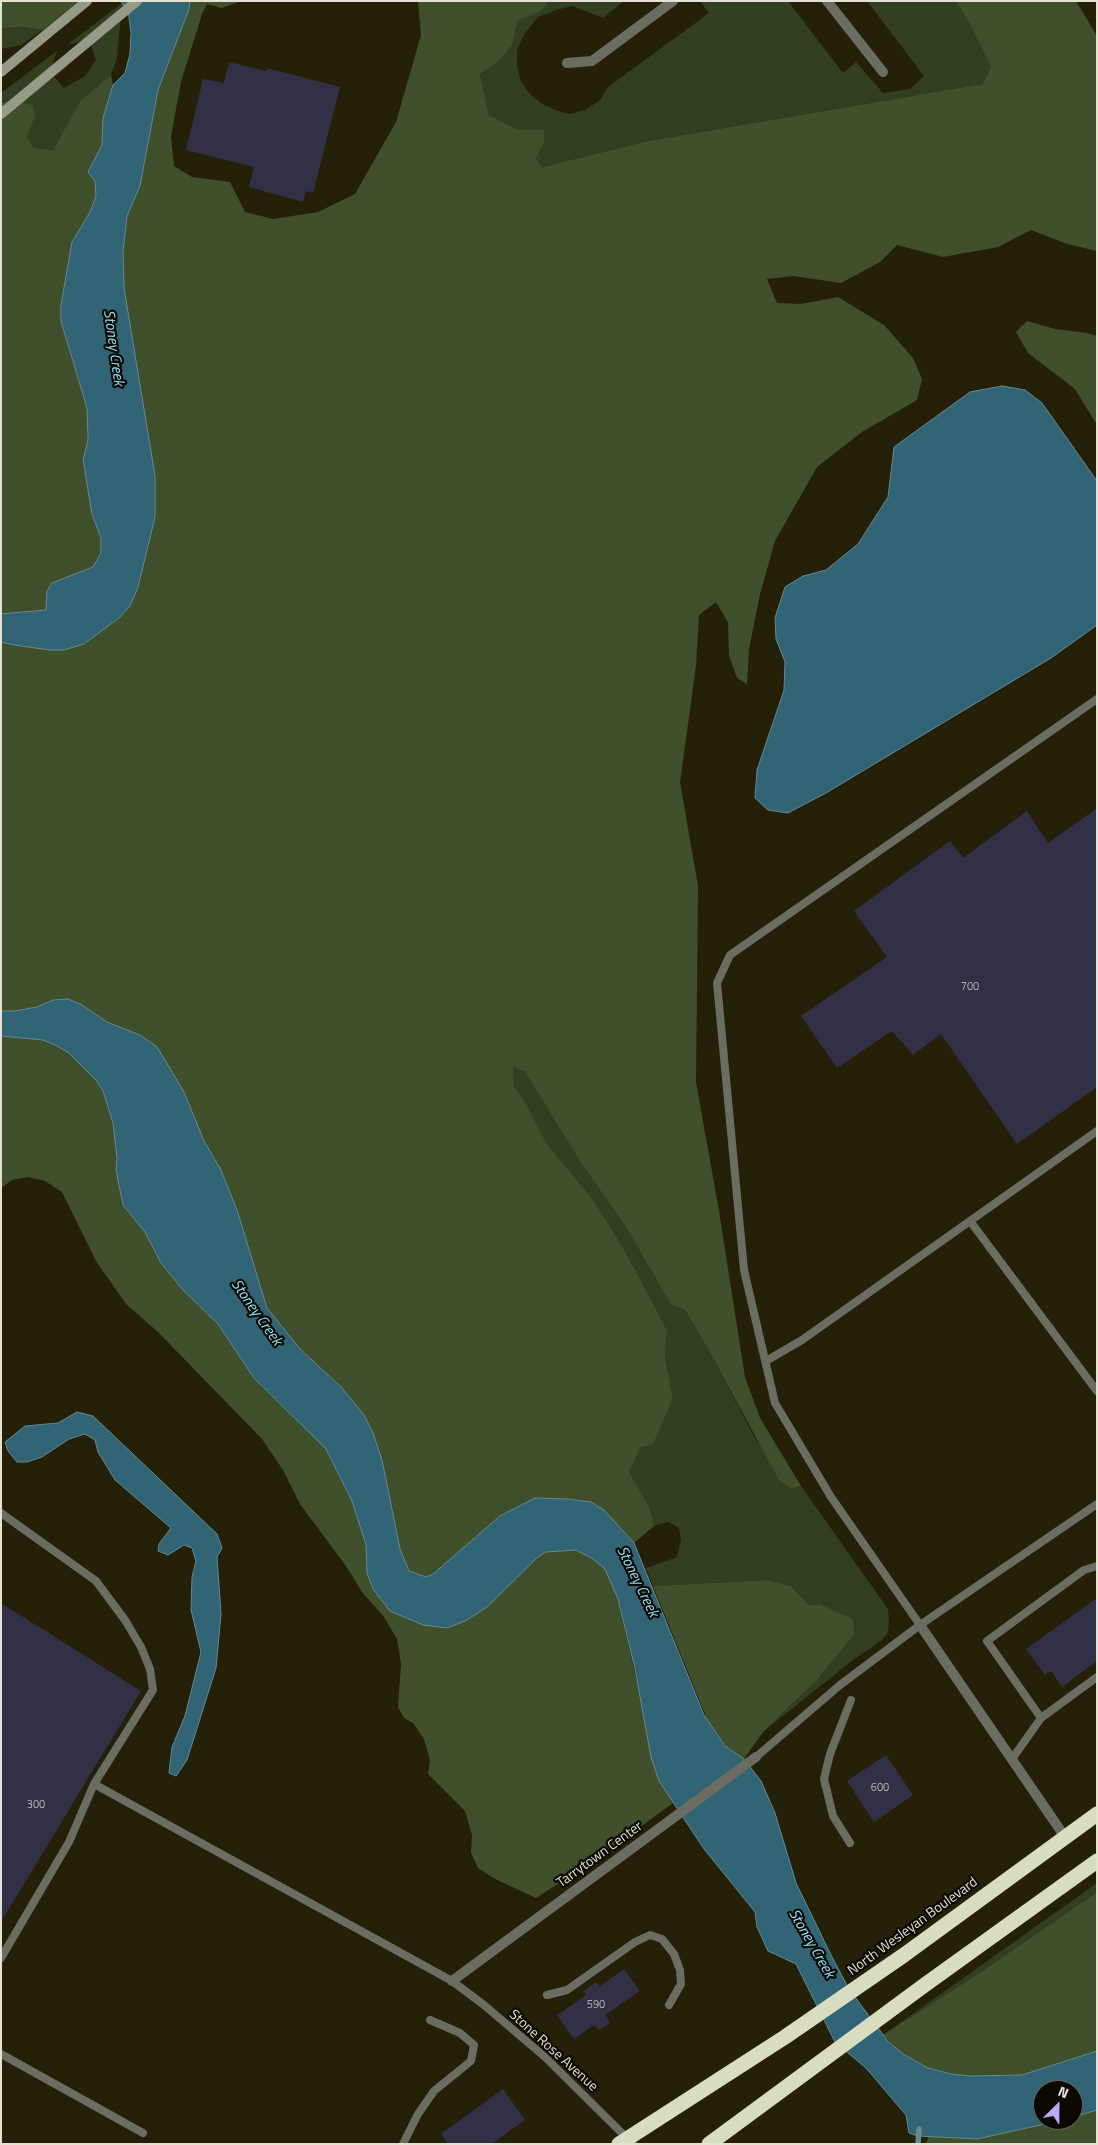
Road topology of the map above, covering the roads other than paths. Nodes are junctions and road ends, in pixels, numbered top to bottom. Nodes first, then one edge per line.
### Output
1 (87, 1) edge
2 (138, 1) edge
3 (673, 1) edge
4 (827, 1) edge
5 (567, 63) dead end
6 (1, 72) edge
7 (883, 72) dead end
8 (1, 114) edge
9 (1097, 699) edge
10 (1097, 1131) edge
11 (970, 1221) junction
12 (766, 1361) junction
13 (1097, 1391) edge
14 (1097, 1504) edge
15 (1, 1513) edge
16 (1097, 1566) edge
17 (920, 1625) junction
18 (1097, 1677) edge
19 (851, 1700) dead end
20 (1040, 1718) junction
21 (756, 1757) joint
22 (1012, 1759) junction
23 (94, 1784) junction
24 (1097, 1814) edge
25 (1065, 1837) junction
26 (850, 1843) dead end
27 (1097, 1861) edge
28 (1, 1958) edge
29 (452, 1981) junction
30 (547, 1995) dead end
31 (669, 2005) dead end
32 (430, 2020) dead end
33 (1, 2054) edge
34 (144, 2133) dead end
35 (627, 2142) edge
36 (403, 2144) edge
37 (709, 2144) edge

1 - 6 street
2 - 8 street
3 - 5 street
4 - 7 street
9 - 12 lane
10 - 11 lane
11 - 12 lane
11 - 13 lane
12 - 17 lane
14 - 17 lane, Tarrytown Center
15 - 23 lane
16 - 20 lane
17 - 21 lane, Tarrytown Center
17 - 22 street
18 - 20 lane
19 - 26 lane
20 - 22 lane
21 - 29 street, Tarrytown Center
22 - 25 street
23 - 28 lane
23 - 29 lane
24 - 25 highway, North Wesleyan Boulevard
25 - 35 highway, North Wesleyan Boulevard
27 - 37 highway
29 - 35 lane, Stone Rose Avenue
30 - 31 lane
32 - 36 lane
33 - 34 lane

